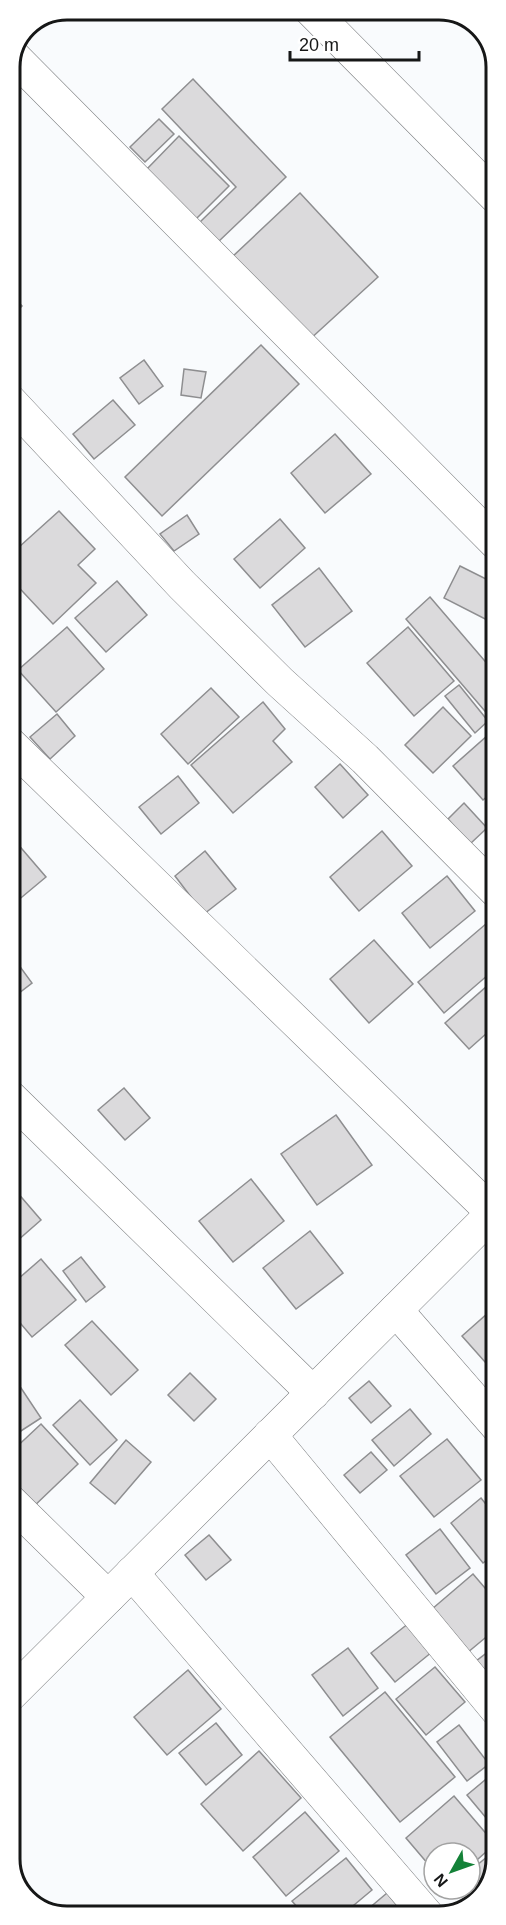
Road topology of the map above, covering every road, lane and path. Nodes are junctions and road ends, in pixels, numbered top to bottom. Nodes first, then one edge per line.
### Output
1 (321, 20) edge
2 (20, 63) edge
3 (486, 187) edge
4 (20, 412) edge
5 (486, 533) edge
6 (20, 754) edge
7 (486, 881) edge
8 (20, 1107) edge
9 (486, 1202) edge
10 (486, 1220) edge
11 (396, 1310) junction
12 (313, 1393) junction
13 (486, 1413) edge
14 (270, 1435) junction
15 (20, 1511) edge
16 (132, 1573) junction
17 (108, 1597) junction
18 (20, 1685) edge
19 (486, 1697) edge
20 (419, 1906) edge

1 - 3 street
2 - 5 street
4 - 7 street
6 - 9 street
8 - 12 street
10 - 11 street
11 - 12 street
11 - 13 street
12 - 14 street
14 - 16 street
14 - 19 street
15 - 17 street
16 - 17 street
16 - 20 street
17 - 18 street

